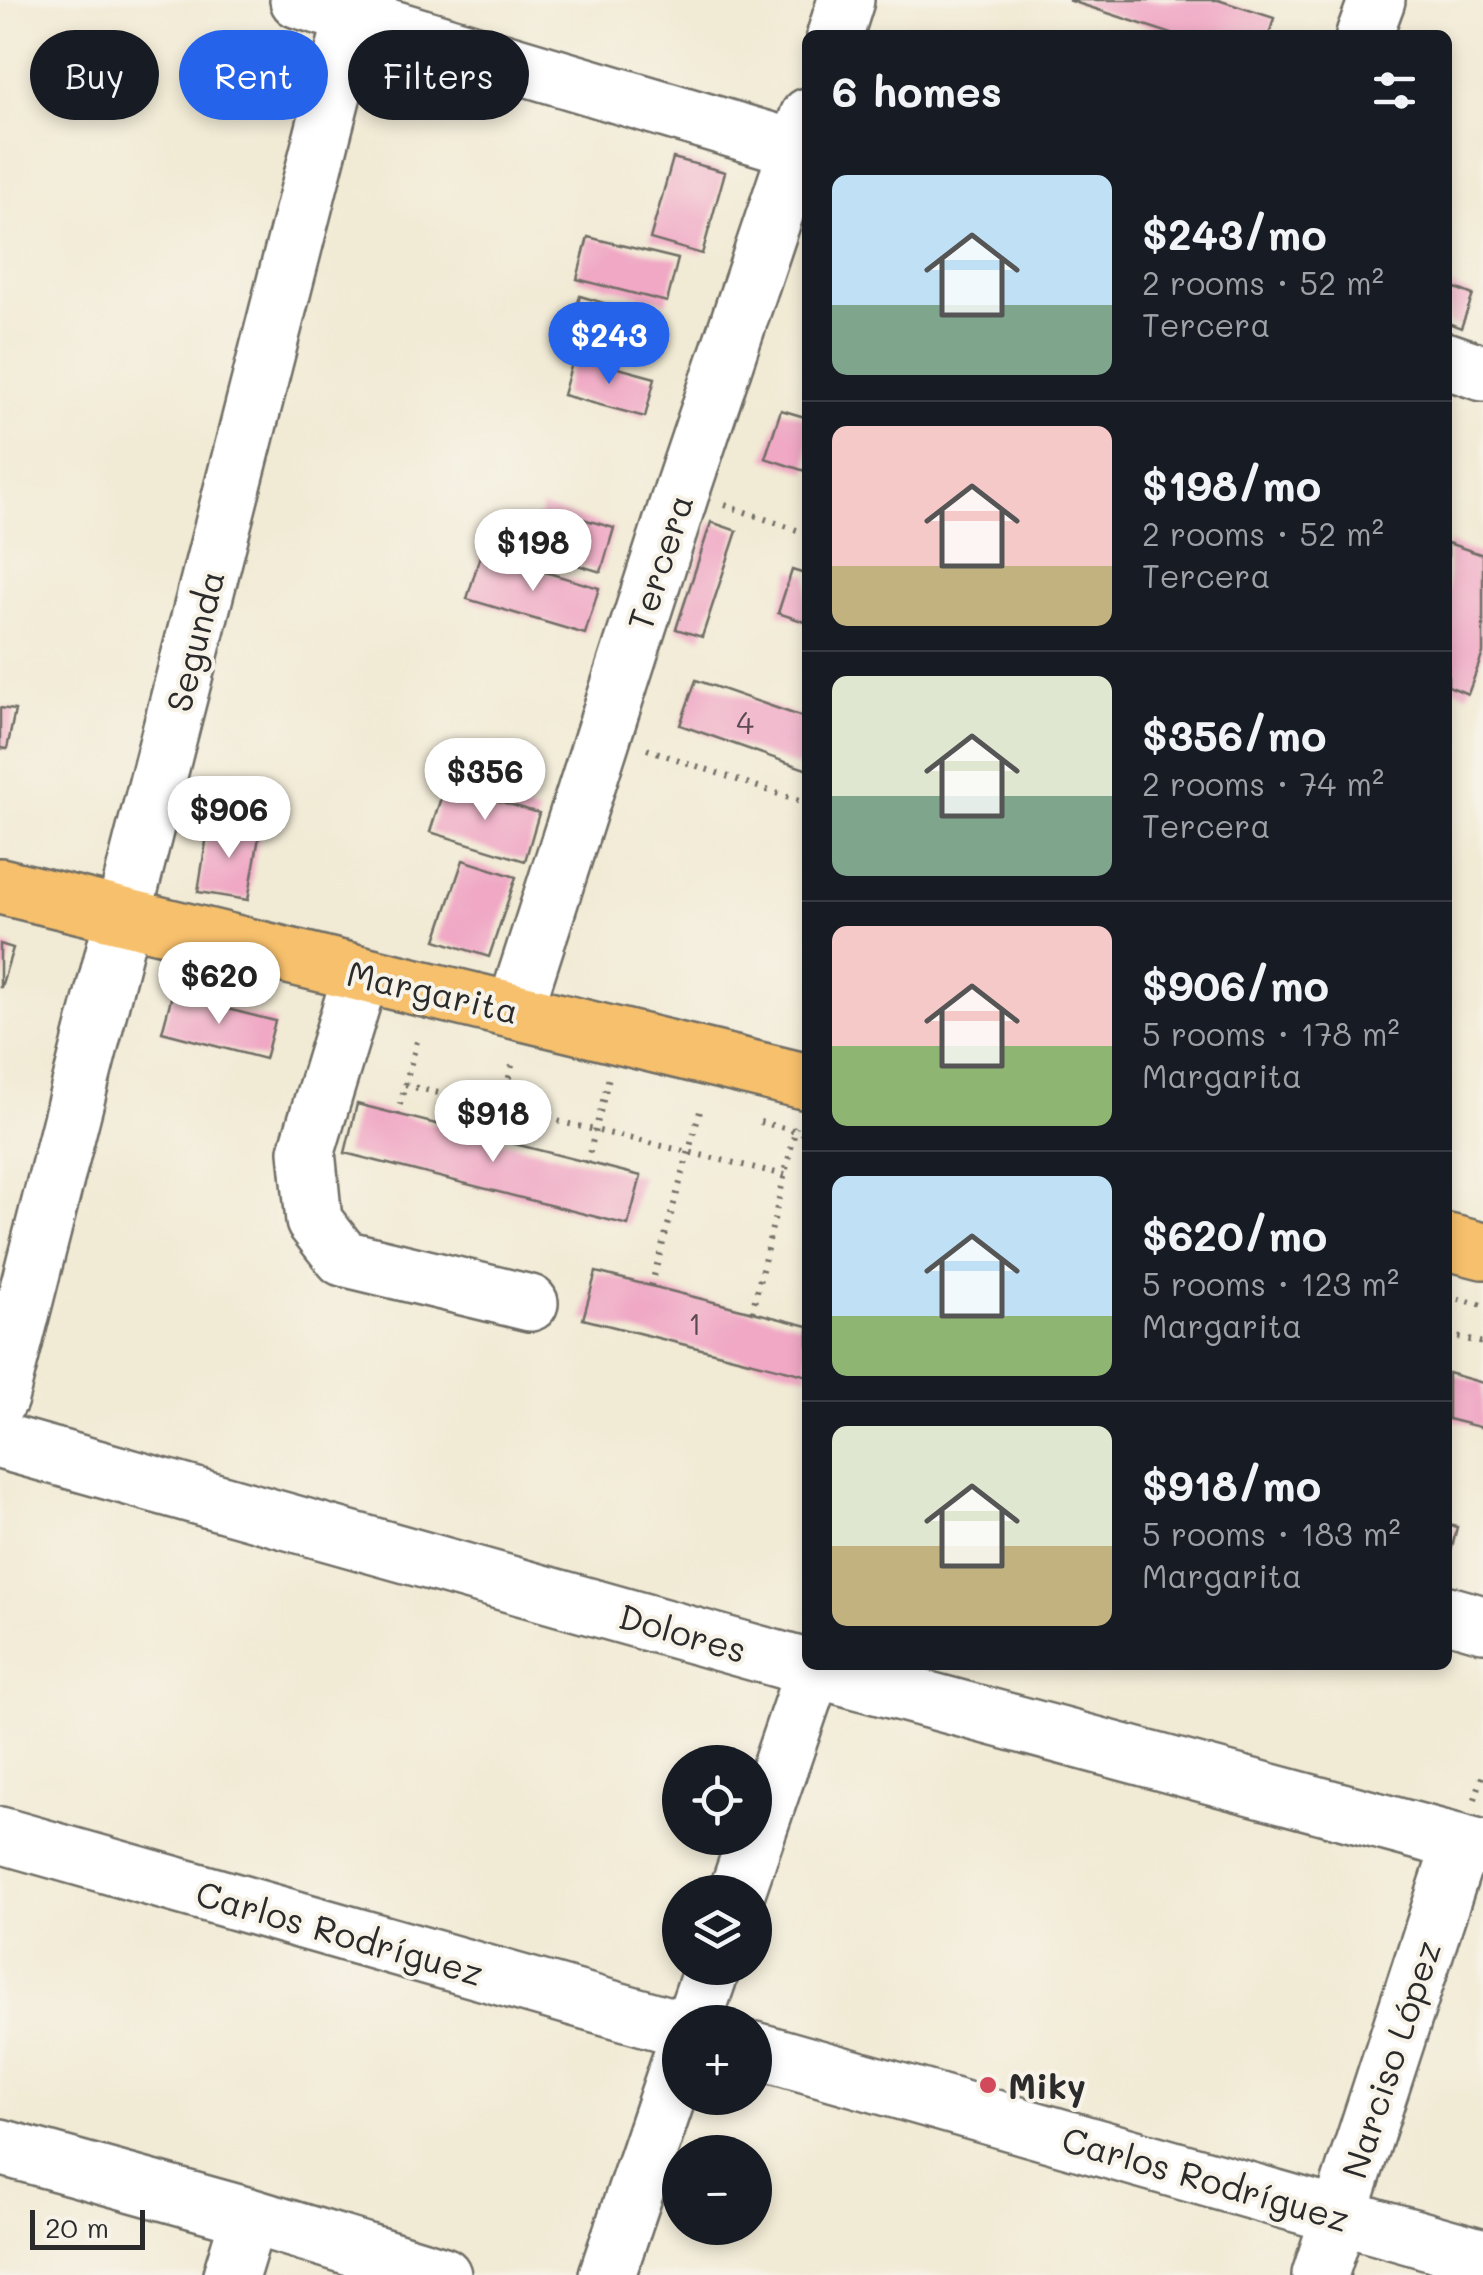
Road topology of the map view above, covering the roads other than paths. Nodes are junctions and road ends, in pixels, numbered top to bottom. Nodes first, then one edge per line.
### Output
1 (298, 0) edge
2 (846, 0) edge
3 (1376, 0) edge
4 (354, 7) edge
5 (837, 30) edge
6 (1366, 30) edge
7 (802, 138) edge
8 (802, 145) edge
9 (1452, 362) edge
10 (1483, 372) edge
11 (0, 886) edge
12 (124, 919) junction
13 (360, 974) junction
14 (520, 1012) junction
15 (802, 1081) edge
16 (1452, 1243) edge
17 (1483, 1251) edge
18 (530, 1303) dead end
19 (0, 1398) edge
20 (0, 1441) edge
21 (1452, 1615) edge
22 (1483, 1624) edge
23 (802, 1664) edge
24 (813, 1670) edge
25 (825, 1670) edge
26 (0, 1835) edge
27 (1472, 1846) edge
28 (743, 1875) edge
29 (662, 2023) edge
30 (772, 2055) edge
31 (662, 2113) edge
32 (0, 2147) edge
33 (249, 2216) junction
34 (1340, 2216) junction
35 (1483, 2257) edge
36 (231, 2275) edge
37 (443, 2275) edge
38 (607, 2275) edge
39 (1320, 2275) edge

1 - 4 street
2 - 5 street
3 - 6 street
4 - 7 street
4 - 12 street, Segunda
8 - 14 street, Tercera
9 - 10 street
11 - 12 main road, Margarita
12 - 13 main road, Margarita
12 - 19 street, Segunda
13 - 14 main road, Margarita
13 - 18 street
14 - 15 main road, Margarita
16 - 17 main road
20 - 23 street, Dolores
21 - 22 street
24 - 28 street
25 - 27 street, Dolores
26 - 29 street, Carlos Rodríguez
27 - 34 street, Narciso López
30 - 34 street, Carlos Rodríguez
31 - 38 street
32 - 33 street
33 - 36 street
33 - 37 street
34 - 35 street, Carlos Rodríguez
34 - 39 street, Narciso López

